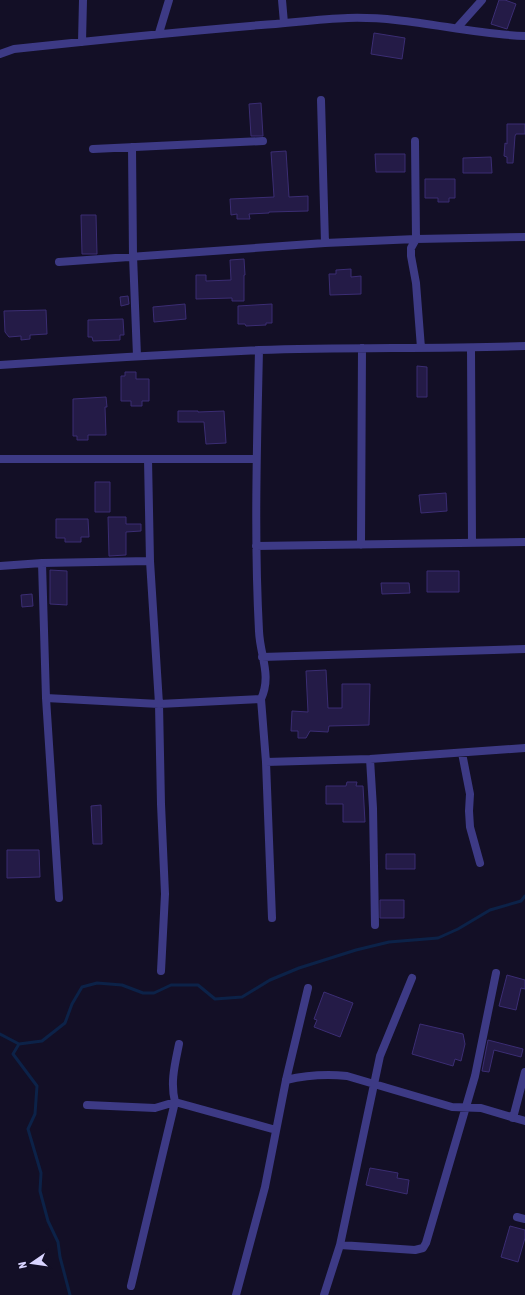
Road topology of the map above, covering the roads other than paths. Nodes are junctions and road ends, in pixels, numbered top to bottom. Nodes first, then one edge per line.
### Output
1 (83, 0) edge
2 (170, 0) edge
3 (282, 0) edge
4 (482, 0) edge
5 (284, 23) junction
6 (457, 28) junction
7 (159, 33) junction
8 (525, 36) edge
9 (82, 42) junction
10 (0, 53) edge
11 (321, 100) dead end
12 (263, 141) dead end
13 (415, 141) dead end
14 (132, 147) junction
15 (93, 149) dead end
16 (525, 237) edge
17 (416, 239) junction
18 (325, 243) junction
19 (133, 256) junction
20 (59, 262) dead end
21 (525, 346) edge
22 (362, 348) junction
23 (421, 348) junction
24 (471, 348) junction
25 (259, 350) junction
26 (137, 356) junction
27 (0, 365) edge
28 (0, 459) edge
29 (148, 459) junction
30 (256, 459) junction
31 (525, 542) edge
32 (472, 543) junction
33 (361, 545) junction
34 (256, 546) junction
35 (150, 561) junction
36 (42, 563) junction
37 (0, 566) edge
38 (525, 649) edge
39 (262, 657) junction
40 (46, 698) junction
41 (261, 699) junction
42 (158, 704) junction
43 (525, 748) edge
44 (462, 753) junction
45 (370, 759) junction
46 (266, 762) junction
47 (480, 863) dead end
48 (58, 898) dead end
49 (272, 918) dead end
50 (375, 925) dead end
51 (161, 971) dead end
52 (496, 973) dead end
53 (412, 978) dead end
54 (308, 988) dead end
55 (179, 1044) dead end
56 (525, 1072) edge
57 (286, 1080) junction
58 (373, 1084) junction
59 (174, 1102) junction
60 (87, 1105) dead end
61 (466, 1108) junction
62 (513, 1118) junction
63 (525, 1121) edge
64 (276, 1130) junction
65 (340, 1245) junction
66 (131, 1286) dead end
67 (236, 1295) edge
68 (324, 1295) edge

1 - 9 street
2 - 7 street
3 - 5 street
4 - 6 street
5 - 6 street
5 - 7 street
6 - 8 street
7 - 9 street
9 - 10 street
11 - 18 street
12 - 14 street
13 - 17 street
14 - 15 street
14 - 19 street
16 - 17 street
17 - 18 street
17 - 23 street
18 - 19 street
19 - 20 street
19 - 26 street
21 - 24 street
22 - 23 street
22 - 25 street
22 - 33 street
23 - 24 street
24 - 32 street
25 - 26 street
25 - 30 street
26 - 27 street
28 - 29 street
29 - 30 street
29 - 35 street
30 - 34 street
31 - 32 street
32 - 33 street
33 - 34 street
34 - 39 street
35 - 36 street
35 - 42 street
36 - 37 street
36 - 40 street
38 - 39 street
39 - 41 street
40 - 42 street
40 - 48 street
41 - 42 street
41 - 46 street
42 - 51 street
43 - 44 street
44 - 45 street
44 - 47 street
45 - 46 street
45 - 50 street
46 - 49 street
52 - 61 street
53 - 58 street
54 - 57 street
55 - 59 street
56 - 62 street
57 - 58 street
57 - 64 street
58 - 61 street
58 - 65 street
59 - 60 street
59 - 64 street
59 - 66 street
61 - 62 street
61 - 65 street
62 - 63 street
64 - 67 street
65 - 68 street

